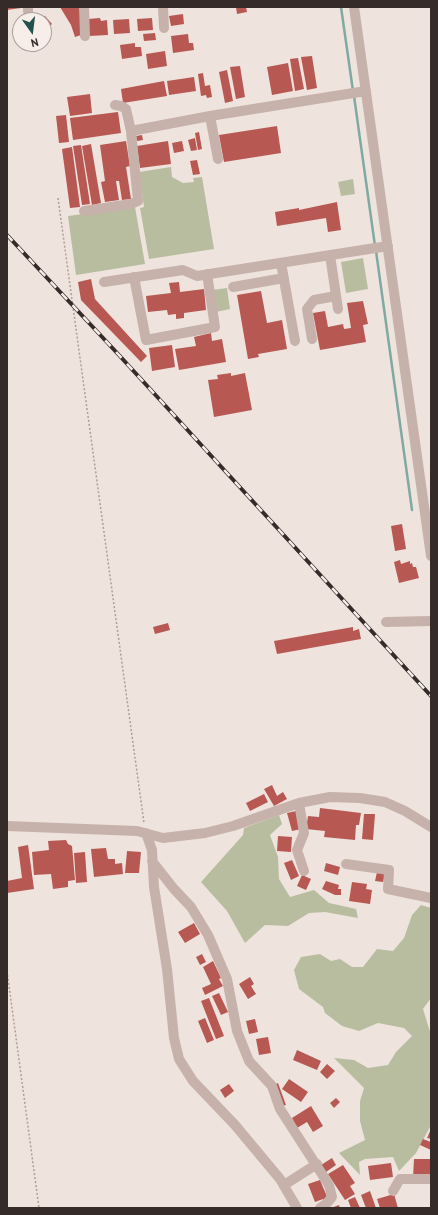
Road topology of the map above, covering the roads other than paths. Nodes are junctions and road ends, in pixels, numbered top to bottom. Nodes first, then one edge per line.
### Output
1 (84, 7) edge
2 (163, 7) edge
3 (354, 7) edge
4 (164, 28) dead end
5 (85, 36) dead end
6 (366, 91) junction
7 (115, 105) dead end
8 (210, 116) junction
9 (131, 131) junction
10 (218, 159) dead end
11 (84, 212) dead end
12 (387, 246) junction
13 (330, 256) junction
14 (281, 262) junction
15 (207, 274) junction
16 (134, 277) junction
17 (284, 278) junction
18 (104, 282) dead end
19 (233, 287) dead end
20 (336, 296) junction
21 (338, 309) dead end
22 (312, 339) dead end
23 (295, 342) dead end
24 (431, 556) edge
25 (431, 621) edge
26 (386, 622) dead end
27 (299, 803) junction
28 (7, 826) edge
29 (431, 827) edge
30 (146, 833) junction
31 (152, 861) junction
32 (346, 864) dead end
33 (304, 871) dead end
34 (431, 898) edge
35 (316, 1164) junction
36 (431, 1179) edge
37 (284, 1185) junction
38 (393, 1191) dead end
39 (297, 1208) edge
40 (320, 1208) edge

1 - 5 street
2 - 4 street
3 - 6 street
6 - 8 street
6 - 12 street
7 - 9 street
8 - 9 street
8 - 10 street
9 - 11 street
12 - 13 street
12 - 24 street
13 - 14 street
13 - 20 street
14 - 15 street
14 - 17 street
15 - 16 street
15 - 16 street
16 - 18 street
17 - 19 street
17 - 23 street
20 - 21 street
20 - 22 street
25 - 26 street
27 - 29 street
27 - 30 street
27 - 33 street
28 - 30 street
30 - 31 street
31 - 35 street
31 - 37 street
32 - 34 street
35 - 37 street
35 - 40 street
36 - 38 street
37 - 39 street

